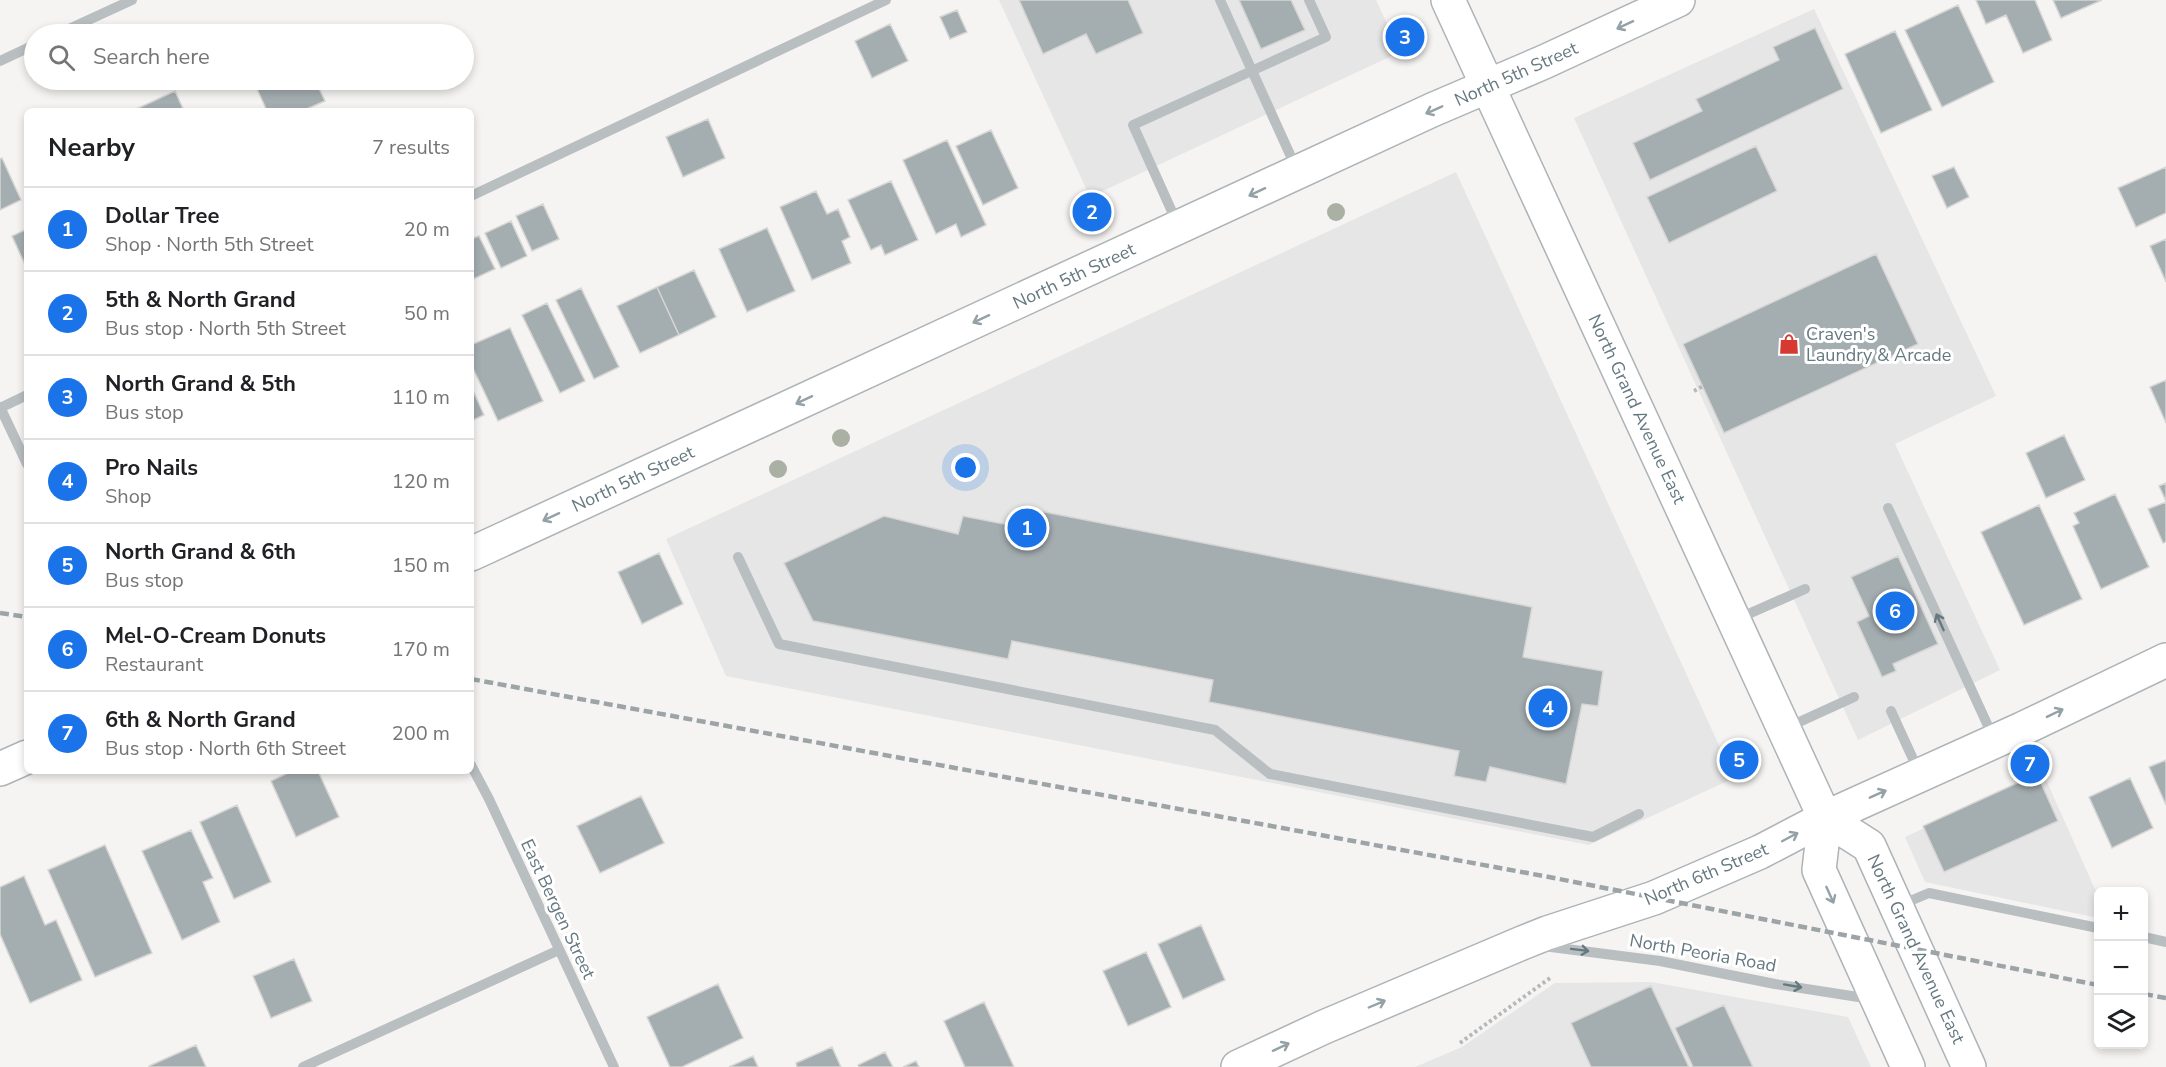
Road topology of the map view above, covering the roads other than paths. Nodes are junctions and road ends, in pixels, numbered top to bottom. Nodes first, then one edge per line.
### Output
1 (132, 0) edge
2 (886, 0) edge
3 (1233, 0) edge
4 (1309, 0) edge
5 (1448, 0) edge
6 (1678, 0) edge
7 (1221, 2) edge
8 (80, 24) edge
9 (24, 50) edge
10 (0, 61) edge
11 (1252, 70) junction
12 (1488, 86) junction
13 (1298, 173) junction
14 (474, 195) edge
15 (1179, 228) junction
16 (24, 396) edge
17 (0, 407) edge
18 (24, 458) edge
19 (1888, 508) dead end
20 (474, 553) edge
21 (738, 558) dead end
22 (1805, 589) dead end
23 (1734, 620) junction
24 (2166, 660) edge
25 (1854, 697) dead end
26 (1891, 711) dead end
27 (1784, 729) junction
28 (1995, 741) junction
29 (24, 758) edge
30 (0, 769) edge
31 (474, 771) edge
32 (1921, 775) junction
33 (1639, 814) dead end
34 (1825, 819) junction
35 (1896, 906) junction
36 (2094, 927) edge
37 (2148, 939) edge
38 (2166, 942) edge
39 (1522, 943) junction
40 (559, 950) junction
41 (1878, 1000) junction
42 (303, 1067) edge
43 (614, 1067) edge
44 (1238, 1067) edge
45 (1908, 1067) edge
46 (1969, 1067) edge

1 - 8 street
2 - 14 street
3 - 7 street
4 - 11 street
5 - 12 main road, North Grand Avenue East
6 -> 12 main road, North 5th Street
7 - 11 street
9 - 10 street
11 - 13 street
11 - 15 street
12 -> 13 main road, North 5th Street
12 - 23 main road, North Grand Avenue East
13 -> 15 main road, North 5th Street
15 -> 20 main road, North 5th Street
16 - 17 street
17 - 18 street
28 -> 19 street
21 - 33 street
22 - 23 street
23 - 27 main road, North Grand Avenue East
28 -> 24 main road, North 6th Street
25 - 27 street
26 - 32 street
27 - 34 main road, North Grand Avenue East
28 - 32 main road, North 6th Street
29 - 30 main road
31 - 40 street, East Bergen Street
34 -> 32 main road, North 6th Street
34 - 35 main road, North Grand Avenue East
39 -> 34 main road, North 6th Street
34 -> 41 main road
35 - 36 street
35 - 46 main road, North Grand Avenue East
37 - 38 street
39 -> 41 street, North Peoria Road
44 -> 39 main road, North 6th Street
40 - 42 street
40 - 43 street, East Bergen Street
41 - 45 main road

